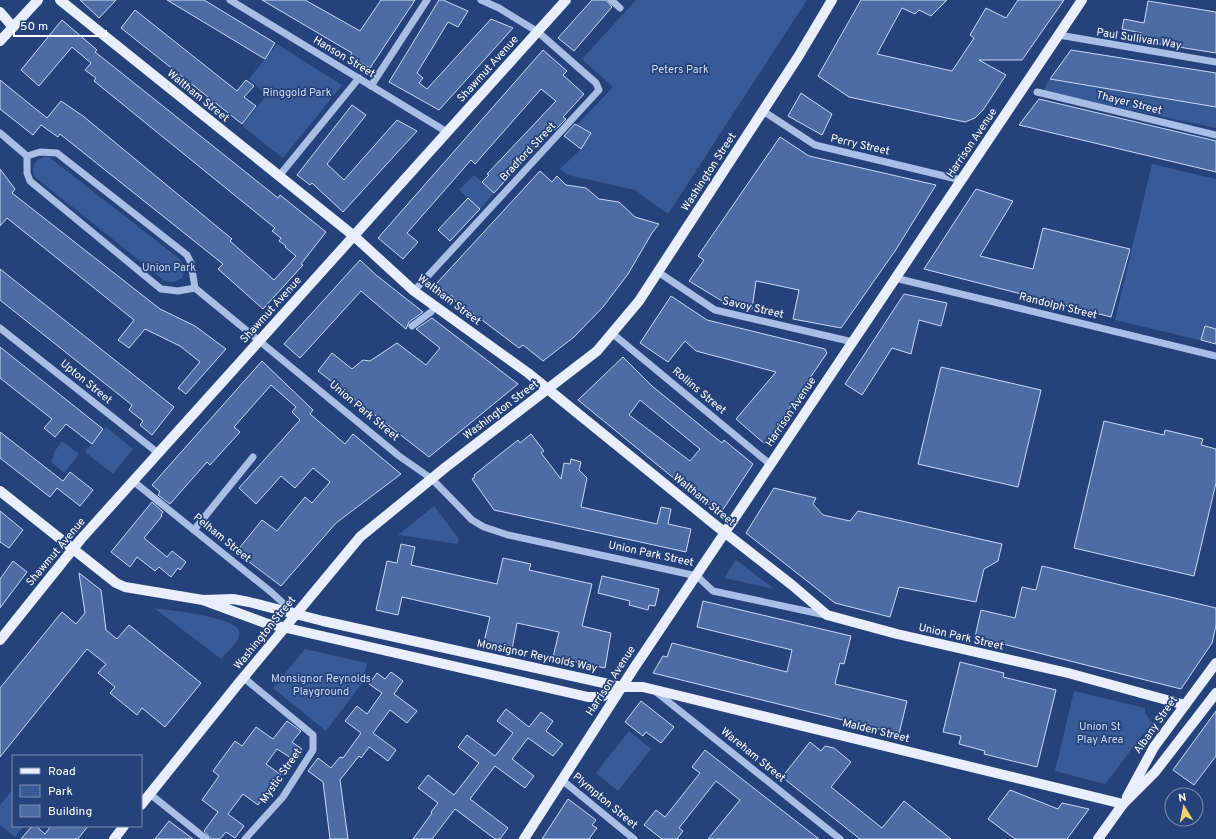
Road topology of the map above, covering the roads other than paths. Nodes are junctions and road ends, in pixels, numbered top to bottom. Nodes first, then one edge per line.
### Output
1 (38, 0) edge
2 (60, 0) edge
3 (230, 0) edge
4 (427, 0) edge
5 (481, 0) edge
6 (566, 0) edge
7 (611, 0) edge
8 (832, 0) edge
9 (1082, 0) edge
10 (620, 8) dead end
11 (0, 12) edge
12 (13, 28) junction
13 (538, 32) junction
14 (1059, 35) junction
15 (0, 41) edge
16 (1216, 62) edge
17 (360, 78) junction
18 (372, 86) junction
19 (1037, 92) dead end
20 (763, 111) junction
21 (447, 132) junction
22 (0, 133) edge
23 (1216, 135) edge
24 (27, 156) junction
25 (279, 176) junction
26 (961, 180) junction
27 (354, 236) junction
28 (658, 272) junction
29 (895, 278) junction
30 (194, 288) junction
31 (414, 291) junction
32 (431, 312) dead end
33 (412, 326) dead end
34 (0, 328) edge
35 (613, 334) junction
36 (260, 340) junction
37 (853, 342) junction
38 (1216, 356) edge
39 (548, 390) junction
40 (158, 453) junction
41 (253, 457) dead end
42 (771, 465) junction
43 (432, 479) junction
44 (133, 481) junction
45 (0, 491) edge
46 (194, 530) junction
47 (725, 533) junction
48 (73, 548) junction
49 (697, 576) junction
50 (203, 600) junction
51 (295, 614) junction
52 (827, 615) junction
53 (284, 628) junction
54 (0, 640) edge
55 (1216, 663) edge
56 (244, 678) junction
57 (622, 687) junction
58 (652, 689) junction
59 (1216, 693) edge
60 (1185, 705) junction
61 (562, 780) junction
62 (150, 794) junction
63 (142, 804) edge
64 (1123, 804) junction
65 (123, 827) edge
66 (114, 839) edge
67 (206, 839) edge
68 (245, 839) edge
69 (524, 839) edge
70 (634, 839) edge
71 (840, 839) edge
72 (1098, 839) edge

1 - 12 main road
2 - 25 main road, Waltham Street
3 - 17 street, Hanson Street
4 - 18 street
5 - 13 street
6 - 13 main road, Shawmut Avenue
7 - 10 street
8 - 20 main road, Washington Street
9 - 14 main road, Harrison Avenue
11 - 12 main road
12 - 15 main road
13 - 21 main road, Shawmut Avenue
13 - 31 street, Bradford Street
14 - 16 street, Paul Sullivan Way
14 - 26 main road, Harrison Avenue
17 - 18 street, Hanson Street
17 - 25 street
18 - 21 street, Hanson Street
19 - 23 street, Thayer Street
20 - 26 street, Perry Street
20 - 28 main road, Washington Street
21 - 27 main road, Shawmut Avenue
22 - 24 street
24 - 30 street
24 - 30 street
25 - 27 main road, Waltham Street
26 - 29 main road, Harrison Avenue
27 - 31 main road, Waltham Street
27 - 36 main road, Shawmut Avenue
28 - 35 main road, Washington Street
28 - 37 street, Savoy Street
29 - 37 main road, Harrison Avenue
29 - 38 street, Randolph Street
30 - 36 street
31 - 39 main road, Waltham Street
32 - 33 street
34 - 40 street, Upton Street
35 - 39 main road, Washington Street
35 - 42 street, Rollins Street
36 - 40 main road, Shawmut Avenue
36 - 43 street, Union Park Street
37 - 42 main road, Harrison Avenue
39 - 43 main road, Washington Street
39 - 47 main road, Waltham Street
40 - 44 main road, Shawmut Avenue
41 - 46 street
42 - 47 main road, Harrison Avenue
43 - 49 street, Union Park Street
43 - 51 main road, Washington Street
44 - 46 street, Pelham Street
44 - 48 main road, Shawmut Avenue
45 - 48 main road
46 - 51 street, Pelham Street
47 - 49 main road, Harrison Avenue
47 - 52 main road, Waltham Street
48 - 50 main road
48 - 54 main road, Shawmut Avenue
49 - 52 street, Union Park Street
49 - 57 main road, Harrison Avenue
50 - 51 main road, Monsignor Reynolds Way
50 - 53 main road
51 - 53 main road, Washington Street
51 - 57 main road, Monsignor Reynolds Way
52 - 60 main road, Union Park Street
53 - 56 main road, Washington Street
53 - 57 main road
55 - 60 main road, Albany Street
56 - 62 main road, Washington Street
56 - 68 street, Mystic Street
57 - 58 main road, Malden Street
57 - 61 main road, Harrison Avenue
58 - 64 main road, Malden Street
58 - 71 street, Wareham Street
59 - 64 main road, Albany Street
60 - 64 main road, Albany Street
61 - 69 main road, Harrison Avenue
61 - 70 street, Plympton Street
62 - 63 main road, Washington Street
62 - 67 street
64 - 72 main road, Albany Street
65 - 66 main road

